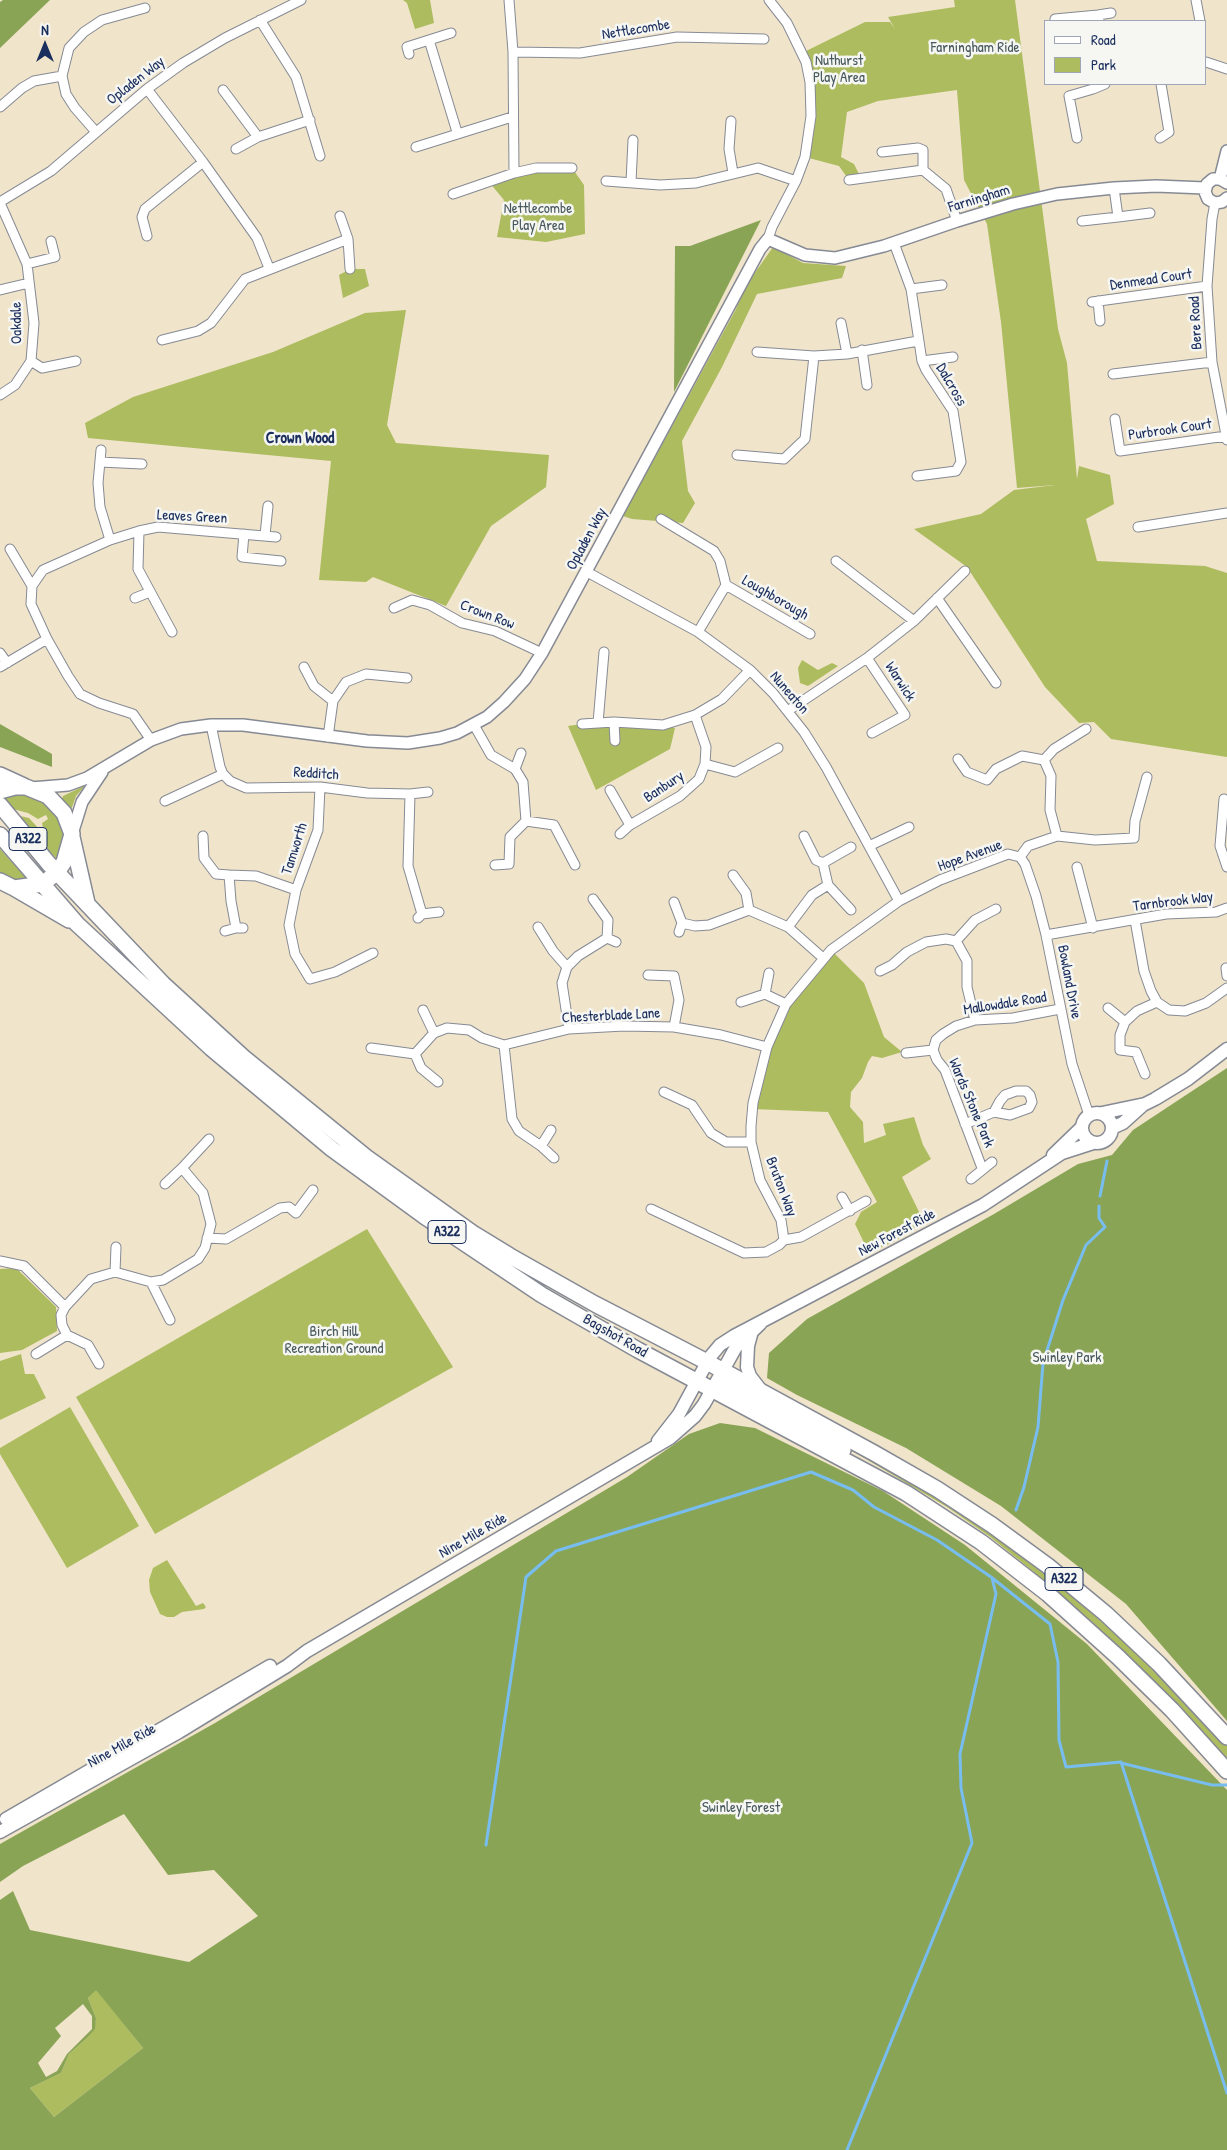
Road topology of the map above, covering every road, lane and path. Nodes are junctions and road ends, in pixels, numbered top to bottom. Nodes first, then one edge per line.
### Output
1 (301, 0) edge
2 (509, 0) edge
3 (769, 0) edge
4 (1196, 0) edge
5 (146, 8) dead end
6 (1111, 13) dead end
7 (1099, 18) edge
8 (1054, 19) dead end
9 (260, 20) junction
10 (1200, 20) edge
11 (452, 33) dead end
12 (430, 40) junction
13 (764, 40) dead end
14 (513, 52) junction
15 (409, 54) dead end
16 (1207, 62) edge
17 (1227, 69) edge
18 (62, 76) junction
19 (1102, 85) edge
20 (1161, 85) edge
21 (146, 89) junction
22 (224, 90) dead end
23 (0, 107) edge
24 (512, 117) junction
25 (310, 120) junction
26 (731, 121) dead end
27 (96, 132) junction
28 (457, 132) junction
29 (258, 137) junction
30 (1077, 138) dead end
31 (1160, 138) dead end
32 (633, 140) dead end
33 (416, 147) dead end
34 (236, 149) dead end
35 (882, 152) dead end
36 (1227, 152) edge
37 (320, 156) dead end
38 (203, 162) junction
39 (572, 168) dead end
40 (923, 170) junction
41 (514, 173) junction
42 (733, 173) junction
43 (849, 180) dead end
44 (606, 181) dead end
45 (796, 181) junction
46 (1224, 181) edge
47 (631, 182) junction
48 (1114, 188) junction
49 (1205, 188) junction
50 (453, 194) dead end
51 (1227, 198) edge
52 (0, 202) edge
53 (1215, 203) junction
54 (1150, 213) dead end
55 (340, 216) dead end
56 (1118, 216) junction
57 (957, 221) junction
58 (1082, 221) dead end
59 (146, 236) dead end
60 (348, 239) junction
61 (768, 239) junction
62 (51, 241) dead end
63 (894, 243) junction
64 (27, 264) junction
65 (269, 268) junction
66 (350, 269) dead end
67 (29, 283) junction
68 (942, 285) dead end
69 (1207, 286) junction
70 (911, 289) junction
71 (0, 290) edge
72 (1100, 321) dead end
73 (841, 323) dead end
74 (162, 340) dead end
75 (918, 341) junction
76 (862, 350) junction
77 (757, 352) dead end
78 (847, 354) junction
79 (814, 356) junction
80 (953, 357) dead end
81 (31, 361) junction
82 (76, 361) dead end
83 (922, 361) junction
84 (1212, 362) junction
85 (1113, 374) dead end
86 (867, 385) dead end
87 (0, 395) edge
88 (1222, 398) edge
89 (1115, 419) dead end
90 (1227, 438) edge
91 (101, 450) dead end
92 (737, 455) dead end
93 (100, 462) junction
94 (142, 464) dead end
95 (917, 476) dead end
96 (268, 506) dead end
97 (1227, 513) edge
98 (660, 519) dead end
99 (1138, 527) dead end
100 (139, 531) junction
101 (244, 534) junction
102 (265, 535) junction
103 (276, 536) dead end
104 (110, 540) junction
105 (10, 549) dead end
106 (280, 561) dead end
107 (836, 561) dead end
108 (965, 570) dead end
109 (586, 572) junction
110 (726, 585) junction
111 (32, 586) junction
112 (150, 592) junction
113 (135, 598) dead end
114 (937, 598) junction
115 (394, 608) dead end
116 (914, 621) junction
117 (172, 632) dead end
118 (698, 632) junction
119 (810, 634) dead end
120 (47, 639) junction
121 (604, 652) dead end
122 (0, 653) edge
123 (542, 654) junction
124 (867, 658) junction
125 (3, 665) edge
126 (304, 666) dead end
127 (750, 670) junction
128 (407, 678) dead end
129 (996, 683) dead end
130 (333, 701) junction
131 (788, 710) junction
132 (695, 715) junction
133 (614, 722) junction
134 (598, 723) junction
135 (582, 724) dead end
136 (211, 725) junction
137 (474, 725) junction
138 (1086, 729) dead end
139 (872, 733) dead end
140 (328, 737) junction
141 (151, 740) junction
142 (615, 741) dead end
143 (778, 748) dead end
144 (521, 753) dead end
145 (958, 759) dead end
146 (1044, 760) junction
147 (705, 764) junction
148 (515, 769) junction
149 (103, 770) junction
150 (223, 774) junction
151 (0, 775) edge
152 (1147, 777) dead end
153 (320, 787) junction
154 (28, 788) junction
155 (610, 790) dead end
156 (0, 791) edge
157 (428, 792) dead end
158 (410, 794) junction
159 (1224, 799) dead end
160 (165, 801) dead end
161 (0, 805) edge
162 (526, 821) junction
163 (1225, 821) edge
164 (630, 825) junction
165 (909, 827) dead end
166 (620, 834) dead end
167 (0, 835) edge
168 (72, 835) junction
169 (203, 836) dead end
170 (804, 836) dead end
171 (1057, 836) junction
172 (852, 846) dead end
173 (869, 846) junction
174 (1020, 857) junction
175 (823, 863) junction
176 (575, 864) dead end
177 (495, 865) dead end
178 (1077, 867) dead end
179 (1227, 867) edge
180 (58, 872) junction
181 (229, 874) junction
182 (733, 874) dead end
183 (43, 884) junction
184 (5, 885) edge
185 (828, 885) junction
186 (296, 890) junction
187 (593, 899) dead end
188 (674, 902) dead end
189 (899, 902) junction
190 (88, 905) junction
191 (1227, 908) edge
192 (996, 909) dead end
193 (749, 910) junction
194 (850, 910) dead end
195 (439, 912) dead end
196 (1135, 920) junction
197 (77, 924) junction
198 (538, 927) dead end
199 (788, 927) junction
200 (1093, 928) junction
201 (225, 931) dead end
202 (1046, 936) junction
203 (607, 938) junction
204 (956, 941) junction
205 (616, 942) dead end
206 (373, 954) dead end
207 (823, 958) junction
208 (567, 967) junction
209 (880, 971) dead end
210 (770, 973) dead end
211 (648, 975) dead end
212 (1227, 988) edge
213 (766, 994) junction
214 (741, 1002) dead end
215 (1158, 1002) junction
216 (786, 1004) junction
217 (1108, 1008) dead end
218 (1060, 1009) junction
219 (424, 1010) dead end
220 (975, 1020) junction
221 (1125, 1022) junction
222 (674, 1027) junction
223 (569, 1029) junction
224 (434, 1033) junction
225 (504, 1044) junction
226 (767, 1047) junction
227 (371, 1048) dead end
228 (1227, 1049) edge
229 (934, 1050) junction
230 (906, 1053) dead end
231 (415, 1054) junction
232 (1145, 1074) dead end
233 (438, 1082) dead end
234 (664, 1092) dead end
235 (274, 1093) junction
236 (1145, 1104) junction
237 (994, 1112) dead end
238 (1102, 1114) junction
239 (1089, 1115) junction
240 (965, 1124) junction
241 (1082, 1127) junction
242 (1112, 1128) junction
243 (551, 1130) dead end
244 (209, 1139) dead end
245 (751, 1142) junction
246 (1093, 1143) junction
247 (541, 1146) junction
248 (554, 1158) dead end
249 (992, 1162) dead end
250 (1044, 1163) junction
251 (182, 1168) junction
252 (982, 1168) junction
253 (971, 1179) dead end
254 (165, 1184) dead end
255 (313, 1190) dead end
256 (842, 1197) dead end
257 (866, 1201) dead end
258 (651, 1208) dead end
259 (850, 1211) junction
260 (207, 1238) junction
261 (784, 1240) junction
262 (116, 1247) dead end
263 (0, 1261) edge
264 (115, 1272) junction
265 (151, 1282) junction
266 (65, 1307) junction
267 (170, 1320) dead end
268 (756, 1328) junction
269 (67, 1335) junction
270 (36, 1354) dead end
271 (100, 1364) dead end
272 (703, 1370) junction
273 (716, 1382) junction
274 (764, 1393) junction
275 (653, 1446) junction
276 (307, 1651) junction
277 (1227, 1737) edge
278 (1227, 1771) edge
279 (0, 1822) edge
280 (0, 1832) edge

1 - 9 street, Opladen Way
2 - 14 street
3 - 45 street, Opladen Way
4 - 10 street
5 - 18 street
6 - 7 street
7 - 8 street
9 - 21 street, Opladen Way
9 - 25 street
11 - 12 street
12 - 15 street
12 - 28 street
13 - 14 street, Nettlecombe
14 - 24 street
16 - 17 street
18 - 23 street
18 - 27 street
19 - 30 street
20 - 31 street
21 - 27 street, Opladen Way
21 - 38 street
22 - 29 street
24 - 28 street
24 - 41 street
25 - 29 street
25 - 37 street
26 - 42 street
27 - 52 street, Opladen Way
28 - 33 street
29 - 34 street
32 - 47 street
35 - 40 street
36 - 46 street
38 - 59 street
38 - 65 street
39 - 41 street
40 - 43 street
40 - 57 street
41 - 50 street
42 - 45 street
42 - 47 street
44 - 47 street
45 - 61 street, Opladen Way
46 - 49 street
48 - 49 street, Farningham
48 - 56 street
48 - 57 street, Farningham
49 - 53 street
51 - 53 street
52 - 64 street, Oakdale
53 - 69 street, Bere Road
54 - 56 street
55 - 60 street
56 - 58 street
57 - 63 street, Farningham
60 - 65 street
60 - 66 street
61 - 63 street, Farningham
61 - 109 street, Opladen Way
62 - 64 street
63 - 70 street, Dalcross
64 - 67 street, Oakdale
65 - 74 street
67 - 71 street, Oakdale
67 - 81 street, Oakdale
68 - 70 street
69 - 72 street, Denmead Court
69 - 84 street, Bere Road
70 - 75 street, Dalcross
73 - 78 street
75 - 76 street
75 - 83 street, Dalcross
76 - 78 street
76 - 86 street
77 - 79 street
78 - 79 street
79 - 92 street
80 - 83 street, Dalcross
81 - 82 street, Oakdale
81 - 87 street, Oakdale
83 - 95 street, Dalcross
84 - 85 street
84 - 88 street, Bere Road
88 - 90 street, Bere Road
89 - 90 street, Purbrook Court
91 - 93 street
93 - 94 street
93 - 104 street
96 - 102 street
97 - 99 street
98 - 110 street, Loughborough
100 - 101 street, Leaves Green
100 - 104 street, Leaves Green
100 - 112 street, Leaves Green
101 - 102 street, Leaves Green
101 - 106 street, Leaves Green
102 - 103 street, Leaves Green
104 - 111 street, Leaves Green
105 - 111 street
107 - 116 street
108 - 114 street, Warwick
109 - 118 street, Nuneaton
109 - 123 street, Opladen Way
110 - 118 street, Loughborough
110 - 119 street, Loughborough
111 - 120 street
112 - 113 street
112 - 117 street, Leaves Green
114 - 116 street, Warwick
114 - 129 street
115 - 123 street, Crown Row
116 - 124 street, Warwick
118 - 127 street, Nuneaton
120 - 125 street
120 - 141 street
121 - 134 street
122 - 125 street
123 - 137 street, Opladen Way
124 - 131 street, Warwick
124 - 139 street, Warwick
126 - 130 street
127 - 131 street, Nuneaton
127 - 132 street
128 - 130 street
130 - 140 street
131 - 173 street, Nuneaton
132 - 133 street
132 - 147 street
133 - 134 street
133 - 142 street
134 - 135 street
136 - 140 street, Opladen Way
136 - 141 street, Opladen Way
136 - 150 street
137 - 140 street, Opladen Way
137 - 148 street
138 - 146 street
141 - 149 street, Opladen Way
143 - 147 street
144 - 148 street
145 - 146 street
146 - 171 street
147 - 164 street, Banbury
148 - 162 street
149 - 154 street, Opladen Way
149 - 168 street, Opladen Way
150 - 153 street, Redditch
150 - 160 street
151 - 154 highway
152 - 171 street, Hope Avenue
153 - 158 street, Redditch
153 - 186 street, Tamworth
154 - 156 highway
154 - 168 highway
155 - 164 street
157 - 158 street, Redditch
158 - 195 street
159 - 163 street
161 - 180 highway, A322
162 - 176 street
162 - 177 street
163 - 179 street
164 - 166 street, Banbury
165 - 173 street
167 - 183 highway, A322
168 - 180 highway
168 - 190 highway
169 - 181 street, Tamworth
170 - 175 street
171 - 174 street, Hope Avenue
172 - 175 street
173 - 189 street, Nuneaton
174 - 189 street, Hope Avenue
174 - 202 street, Bowland Drive
175 - 185 street
178 - 200 street
180 - 183 highway
180 - 190 highway, A322
181 - 186 street, Tamworth
181 - 201 street
182 - 193 street
183 - 184 highway
183 - 197 highway, A322
184 - 197 highway, A322
185 - 194 street
185 - 199 street
186 - 206 street, Tamworth
187 - 203 street
188 - 193 street
189 - 207 street, Bruton Way
190 - 235 highway, A322
191 - 196 street, Tarnbrook Way
192 - 204 street
193 - 199 street
196 - 200 street, Tarnbrook Way
196 - 215 street
197 - 235 highway, A322
198 - 208 street
199 - 207 street
200 - 202 street, Tarnbrook Way
202 - 218 street, Bowland Drive
203 - 205 street
203 - 208 street
204 - 209 street
204 - 220 street
207 - 216 street, Bruton Way
208 - 223 street
210 - 213 street
211 - 222 street, Chesterblade Lane
212 - 215 street
213 - 214 street
213 - 216 street
215 - 221 street
216 - 226 street, Bruton Way
217 - 221 street
218 - 220 street, Mallowdale Road
218 - 239 street, Bowland Drive
219 - 224 street
220 - 229 street, Mallowdale Road
221 - 232 street
222 - 223 street, Chesterblade Lane
222 - 226 street, Chesterblade Lane
223 - 225 street, Chesterblade Lane
224 - 225 street, Chesterblade Lane
224 - 231 street
225 - 247 street
226 - 245 street, Bruton Way
227 - 231 street
228 - 236 main road
229 - 230 street
229 - 240 street, Wards Stone Park
231 - 233 street
234 - 245 street
235 - 272 highway, Bagshot Road / A322
235 - 272 highway, Bagshot Road / A322
236 - 238 main road
236 - 242 main road
237 - 240 street
238 - 239 main road
238 - 242 main road
239 - 241 main road
240 - 252 street, Wards Stone Park
241 - 246 main road
241 - 250 main road, New Forest Ride
242 - 246 main road
243 - 247 street
244 - 251 street
245 - 261 street, Bruton Way
246 - 250 main road, New Forest Ride
247 - 248 street
249 - 252 street, Wards Stone Park
250 - 268 main road, New Forest Ride
251 - 254 street
251 - 260 street
252 - 253 street, Wards Stone Park
255 - 260 street
256 - 259 street
257 - 259 street
258 - 261 street, Bruton Way
259 - 261 street
260 - 265 street
262 - 264 street
263 - 266 street
264 - 265 street
264 - 266 street
265 - 267 street
266 - 269 street
268 - 272 main road, New Forest Ride
268 - 273 main road, New Forest Ride
268 - 274 main road
269 - 270 street
269 - 271 street
272 - 273 highway, Bagshot Road / A322
272 - 273 highway, Bagshot Road / A322
272 - 275 main road, Nine Mile Ride
273 - 274 highway, Bagshot Road / A322
273 - 275 main road, Nine Mile Ride
273 - 278 highway, Bagshot Road / A322
274 - 277 highway, Bagshot Road / A322
275 - 276 main road, Nine Mile Ride
276 - 279 main road, Nine Mile Ride
276 - 280 main road, Nine Mile Ride

